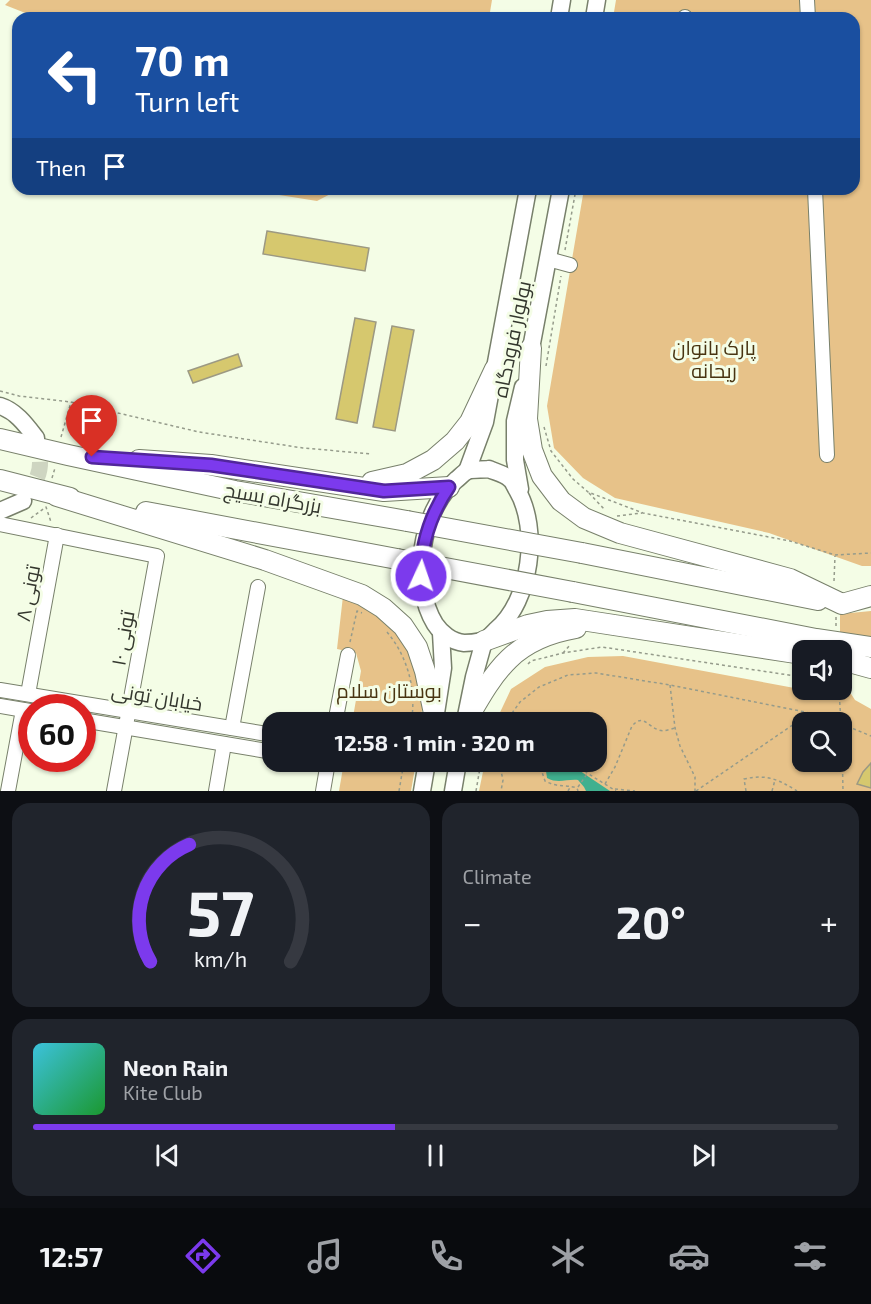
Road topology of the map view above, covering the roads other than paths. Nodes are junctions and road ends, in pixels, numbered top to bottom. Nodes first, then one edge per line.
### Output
1 (527, 195) edge
2 (561, 195) edge
3 (816, 195) edge
4 (531, 348) junction
5 (495, 369) junction
6 (0, 406) edge
7 (36, 438) tunnel mouth
8 (0, 439) edge
9 (61, 453) junction
10 (827, 455) dead end
11 (467, 471) junction
12 (0, 480) edge
13 (348, 486) junction
14 (55, 487) junction
15 (449, 487) junction
16 (522, 499) junction
17 (23, 501) tunnel mouth
18 (0, 511) edge
19 (0, 524) edge
20 (56, 535) junction
21 (258, 587) dead end
22 (871, 596) edge
23 (871, 601) edge
24 (839, 610) junction
25 (608, 625) junction
26 (441, 633) junction
27 (484, 641) junction
28 (792, 642) edge
29 (792, 644) edge
30 (852, 647) edge
31 (871, 647) edge
32 (852, 654) edge
33 (348, 655) road end
34 (871, 658) edge
35 (852, 663) edge
36 (871, 668) edge
37 (0, 690) edge
38 (28, 694) joint
39 (96, 705) edge
40 (0, 706) edge
41 (18, 709) edge
42 (129, 711) junction
43 (337, 712) edge
44 (433, 712) edge
45 (436, 712) edge
46 (467, 712) edge
47 (471, 712) edge
48 (96, 722) edge
49 (126, 727) junction
50 (232, 728) junction
51 (262, 733) edge
52 (225, 744) junction
53 (18, 749) edge
54 (262, 750) edge
55 (326, 772) edge
56 (425, 772) edge
57 (456, 772) edge
58 (8, 791) edge
59 (114, 791) edge
60 (216, 791) edge
61 (322, 791) edge
62 (422, 791) edge
63 (453, 791) edge

1 - 5 main road, بولوار فرودگاه
2 - 4 main road, بولوار فرودگاه
3 - 10 street
4 - 16 main road, بولوار فرودگاه
4 - 24 highway
5 - 11 main road, بولوار فرودگاه
5 - 13 highway
6 - 7 main road
8 - 9 highway, بزرگراه بسیج
9 - 13 highway
9 - 24 highway, بزرگراه بسیج, bridge
11 - 15 main road
11 - 16 main road
12 - 14 highway, بزرگراه بسیج
13 - 15 highway
14 - 28 highway, بزرگراه بسیج, bridge
14 - 44 highway
15 - 26 main road
16 - 27 main road
17 - 18 main road
19 - 20 street
20 - 38 street, تونی ۸
20 - 42 street, تونی ۱۰
21 - 50 street
22 - 24 highway
23 - 24 highway
25 - 27 highway
25 - 29 highway
25 - 47 highway
26 - 27 main road
26 - 45 main road
27 - 46 main road
30 - 31 highway
32 - 34 highway
33 - 43 street
35 - 36 highway
37 - 38 street, خیابان تونی
39 - 42 street, خیابان تونی
40 - 41 street
42 - 49 street, تونی ۱۰
42 - 50 street, خیابان تونی
48 - 49 street, خیابان تونی
49 - 52 street, خیابان تونی
49 - 59 street, تونی ۱۰
50 - 51 street, خیابان تونی
52 - 54 street, خیابان تونی
52 - 60 street
53 - 58 street
55 - 61 street
56 - 62 main road
57 - 63 main road

